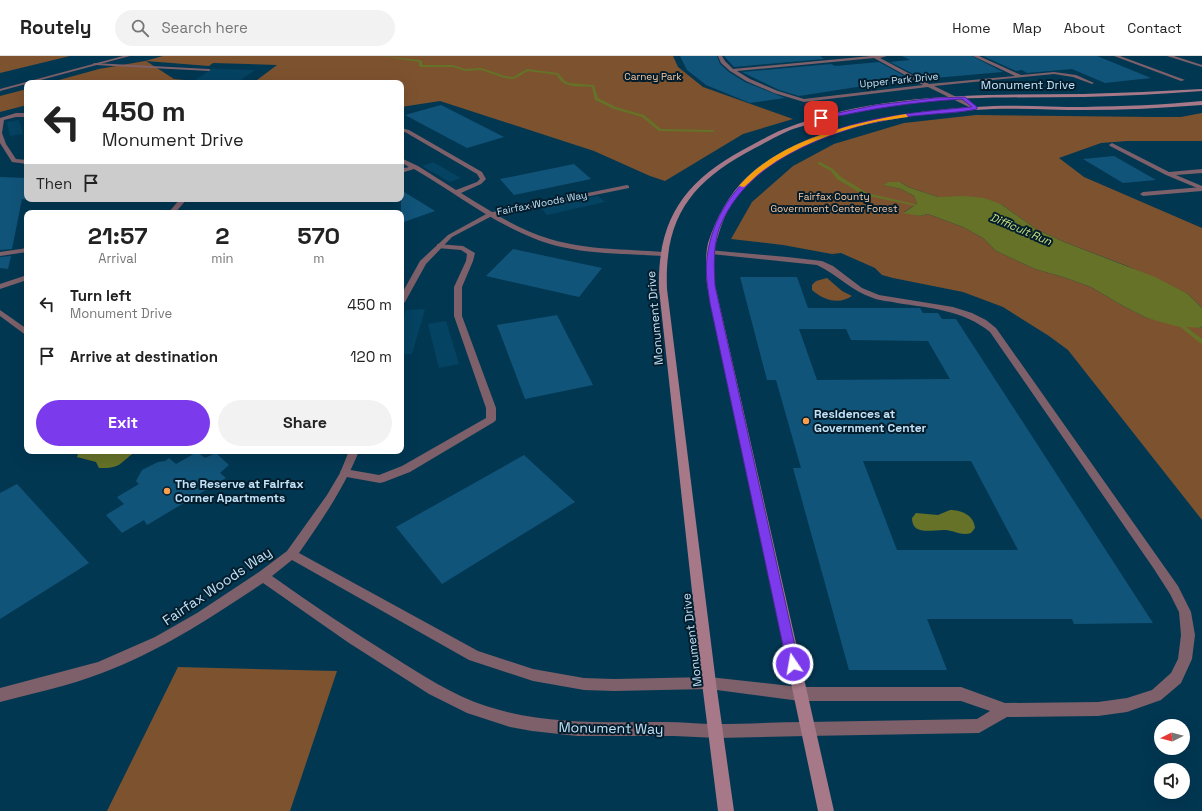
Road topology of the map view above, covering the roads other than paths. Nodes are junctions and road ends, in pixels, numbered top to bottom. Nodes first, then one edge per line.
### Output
1 (110, 56) edge
2 (128, 56) edge
3 (720, 56) edge
4 (884, 56) edge
5 (975, 56) edge
6 (1116, 56) edge
7 (1169, 56) edge
8 (874, 57) edge
9 (95, 64) junction
10 (1202, 66) edge
11 (209, 70) dead end
12 (732, 70) junction
13 (1022, 77) junction
14 (37, 80) edge
15 (1183, 80) dead end
16 (24, 83) edge
17 (1092, 83) dead end
18 (0, 85) edge
19 (940, 85) junction
20 (929, 86) junction
21 (0, 90) edge
22 (1202, 90) edge
23 (952, 98) junction
24 (963, 98) junction
25 (1202, 103) edge
26 (976, 108) junction
27 (24, 115) edge
28 (404, 130) edge
29 (0, 133) edge
30 (1112, 145) dead end
31 (404, 161) edge
32 (24, 162) edge
33 (416, 167) junction
34 (404, 170) edge
35 (1202, 171) edge
36 (1168, 174) junction
37 (627, 187) dead end
38 (1202, 189) edge
39 (457, 192) junction
40 (1143, 194) dead end
41 (181, 202) edge
42 (174, 210) edge
43 (490, 214) junction
44 (440, 246) junction
45 (24, 250) edge
46 (711, 252) junction
47 (0, 254) edge
48 (663, 254) junction
49 (24, 278) edge
50 (0, 287) edge
51 (404, 297) edge
52 (0, 312) edge
53 (24, 331) edge
54 (353, 454) edge
55 (345, 473) junction
56 (291, 554) junction
57 (263, 576) junction
58 (709, 683) junction
59 (800, 694) junction
60 (0, 695) edge
61 (1005, 710) junction
62 (807, 729) junction
63 (716, 731) junction
64 (726, 811) edge
65 (826, 811) edge

1 - 18 street
2 - 9 street
3 - 12 street, Upper Park Drive
4 - 8 street
4 - 19 street
5 - 13 street
6 - 15 street
7 - 10 street
8 - 12 street
8 - 20 street
9 - 11 street
9 - 14 street
12 - 20 street, Upper Park Drive
13 - 17 street, Upper Park Drive
13 - 19 street, Upper Park Drive
16 - 21 street
19 - 20 street, Upper Park Drive
19 - 24 street
20 - 23 street
22 - 24 main road, Monument Drive
23 - 24 main road, Monument Drive
23 - 26 street
23 - 48 main road, Monument Drive
24 - 26 street
25 - 26 main road, Monument Drive
26 - 46 main road, Monument Drive
27 - 29 street
28 - 39 street
29 - 32 street
30 - 36 street
31 - 33 street
33 - 34 street
33 - 39 street
35 - 36 street
36 - 38 street
37 - 43 street, Fairfax Woods Way
38 - 40 street
39 - 43 street
41 - 42 street
43 - 44 street, Fairfax Woods Way
43 - 48 street
44 - 51 street, Fairfax Woods Way
44 - 55 street
45 - 47 street
46 - 59 main road, Monument Drive
46 - 61 street
48 - 58 main road, Monument Drive
49 - 50 street
52 - 53 street
54 - 55 street, Fairfax Woods Way
55 - 56 street, Fairfax Woods Way
56 - 57 street, Fairfax Woods Way
56 - 58 street
57 - 60 street, Fairfax Woods Way
57 - 63 street, Monument Way
58 - 59 street
58 - 63 main road, Monument Drive
59 - 61 street
59 - 62 main road, Monument Drive
61 - 62 street, Monument Way
62 - 63 street, Monument Way
62 - 65 main road, Monument Drive
63 - 64 main road, Monument Drive

